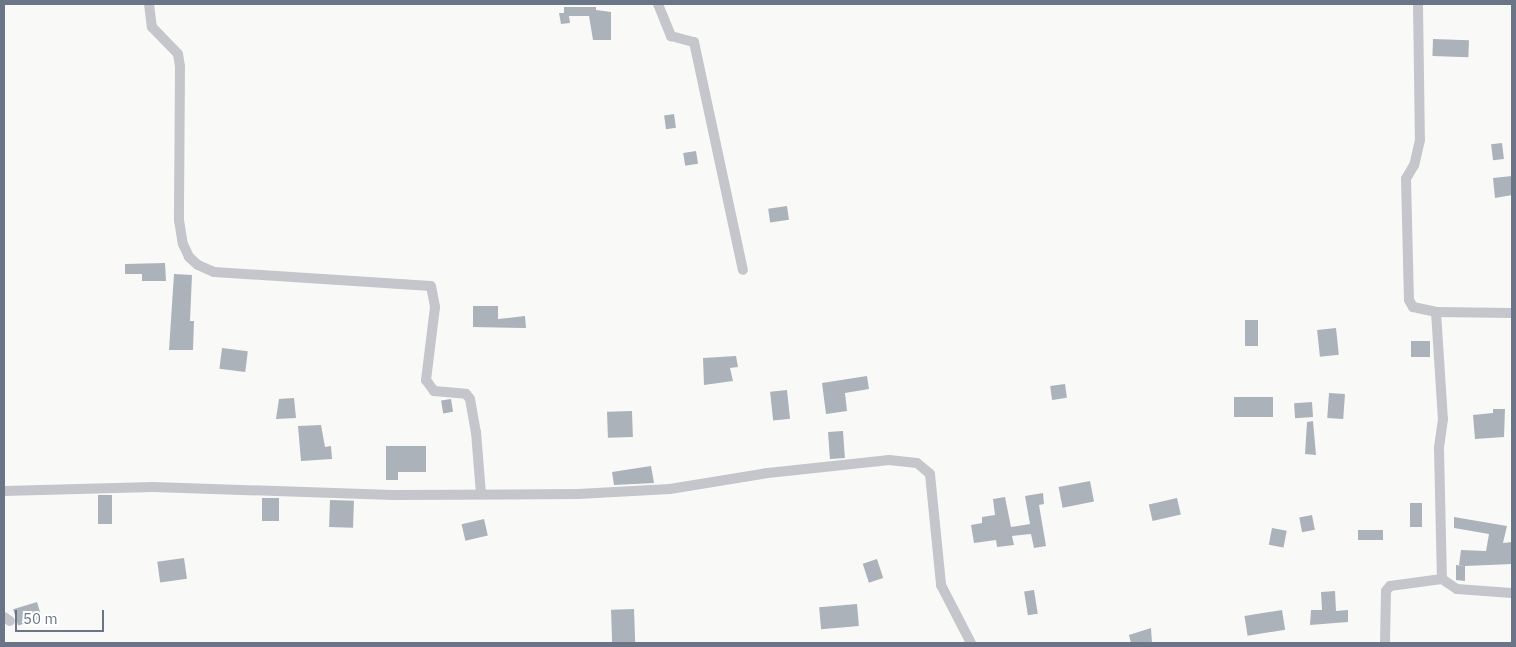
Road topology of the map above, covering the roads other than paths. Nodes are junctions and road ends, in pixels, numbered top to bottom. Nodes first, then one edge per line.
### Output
1 (149, 4) edge
2 (658, 4) edge
3 (1418, 4) edge
4 (743, 270) dead end
5 (1436, 312) junction
6 (1512, 313) edge
7 (4, 490) edge
8 (481, 494) junction
9 (1442, 579) junction
10 (1512, 593) edge
11 (971, 643) edge
12 (1385, 643) edge

1 - 8 street
2 - 4 street
3 - 5 street
5 - 6 street
5 - 9 street
7 - 8 street
8 - 11 street
9 - 10 street
9 - 12 street

